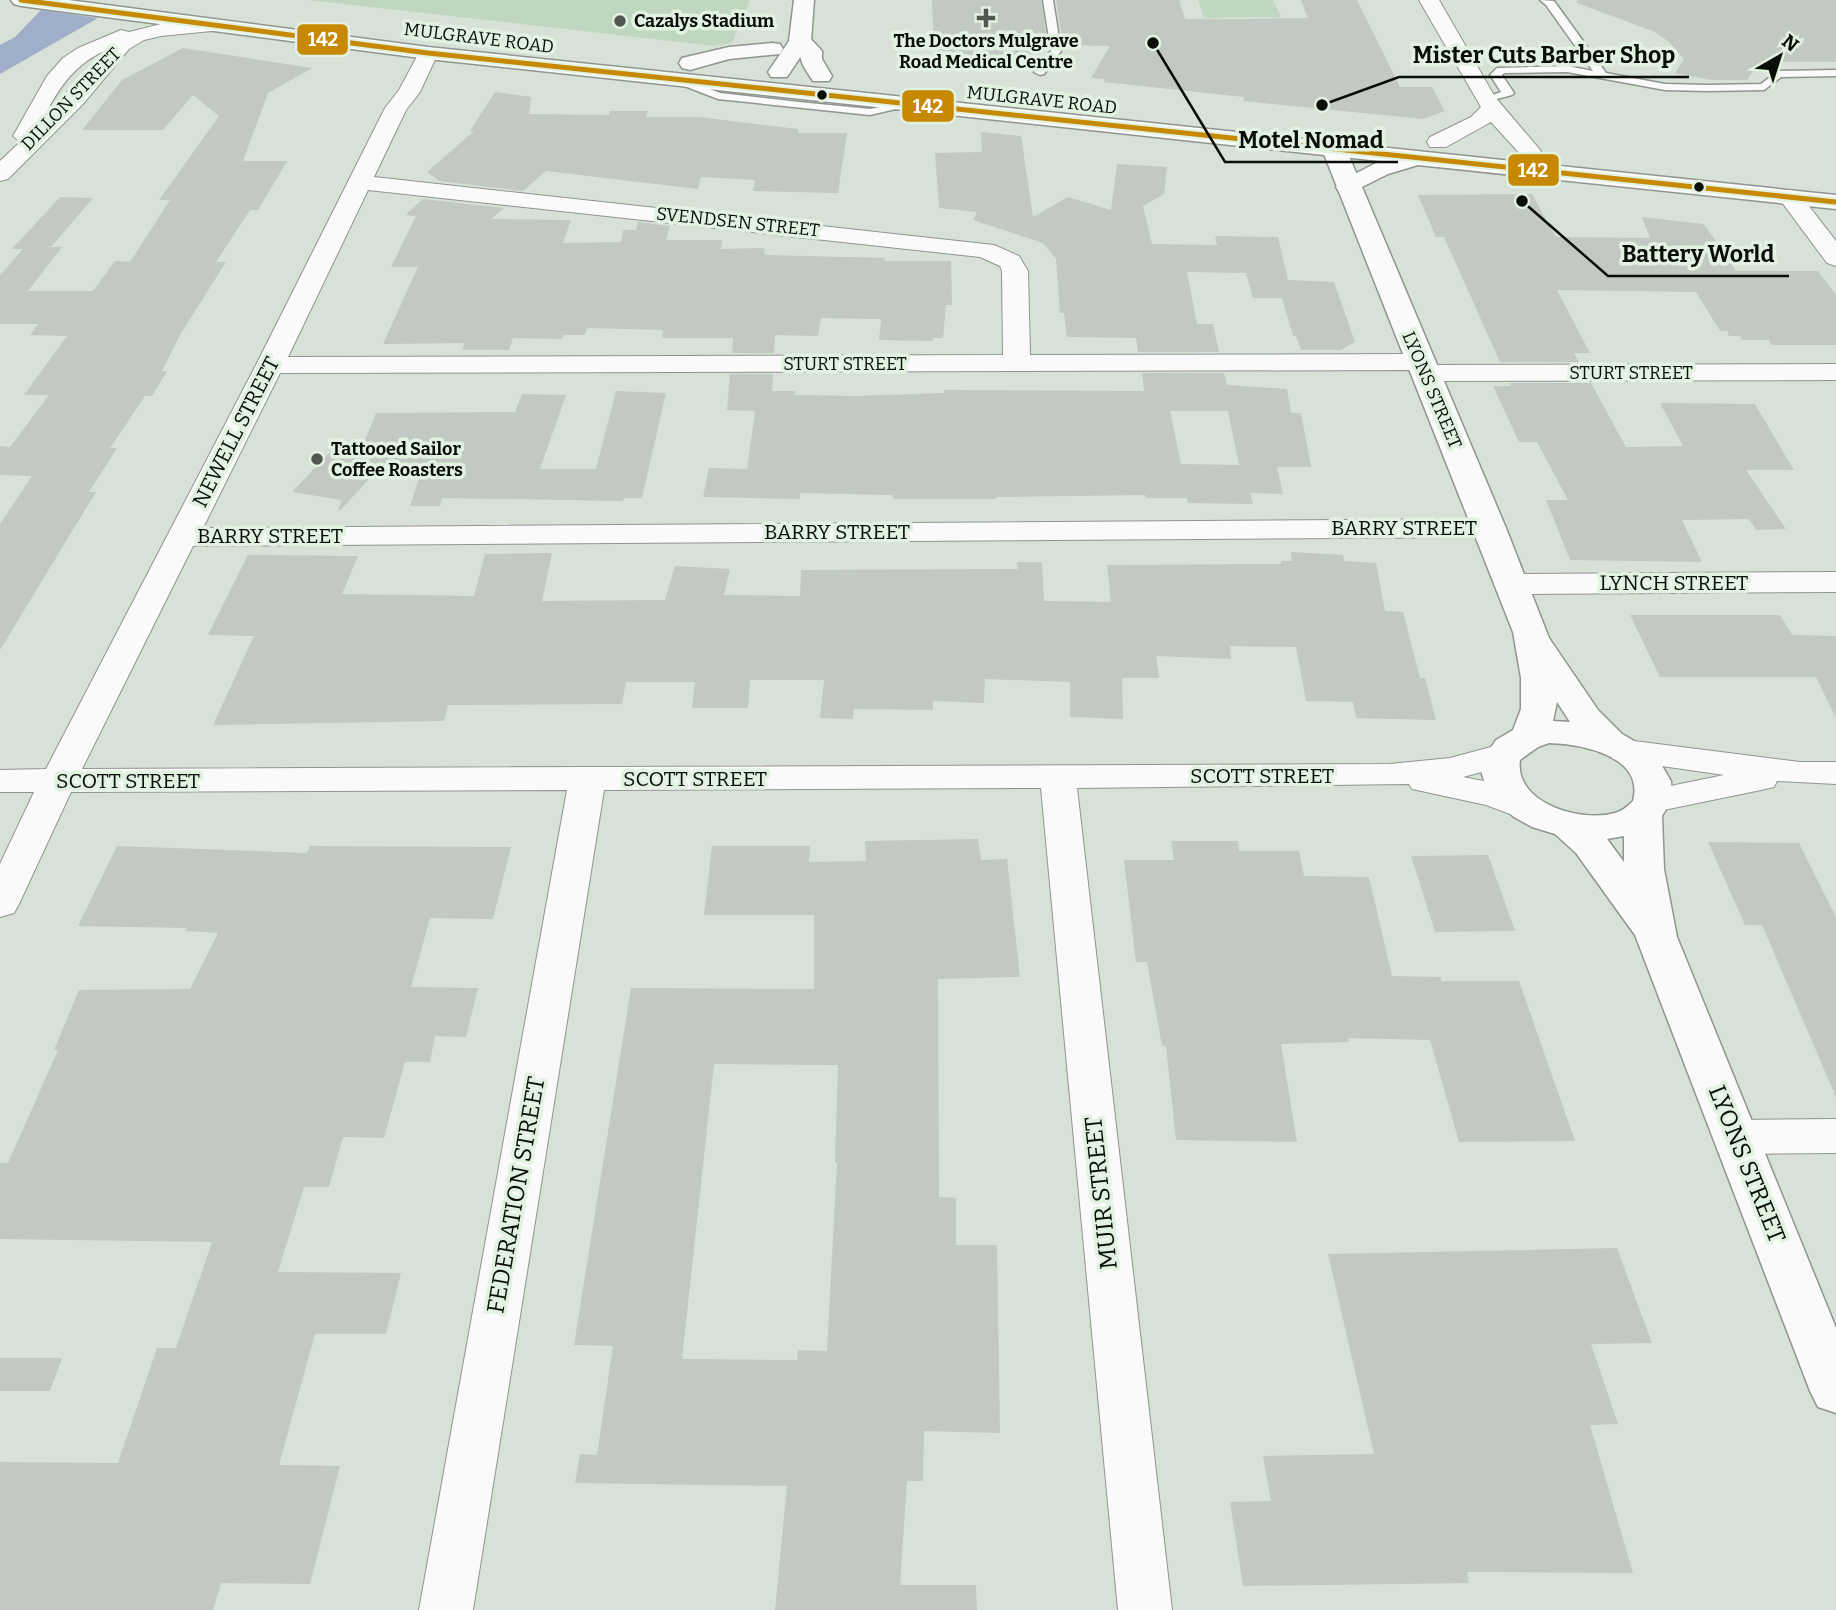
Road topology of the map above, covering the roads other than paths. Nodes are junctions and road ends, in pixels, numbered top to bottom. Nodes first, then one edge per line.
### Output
1 (21, 0) edge
2 (166, 0) edge
3 (784, 0) edge
4 (804, 0) edge
5 (1048, 0) edge
6 (1429, 0) edge
7 (1545, 0) edge
8 (131, 15) junction
9 (215, 26) junction
10 (800, 41) junction
11 (433, 43) junction
12 (388, 48) junction
13 (772, 49) junction
14 (85, 52) junction
15 (113, 55) junction
16 (691, 63) junction
17 (534, 64) junction
18 (1040, 72) dead end
19 (1836, 72) edge
20 (417, 75) junction
21 (821, 76) junction
22 (1602, 76) junction
23 (671, 78) junction
24 (761, 79) junction
25 (912, 104) junction
26 (1488, 105) junction
27 (396, 108) junction
28 (1333, 140) junction
29 (1438, 142) junction
30 (1531, 151) junction
31 (1417, 158) junction
32 (5, 168) edge
33 (360, 182) junction
34 (1836, 184) edge
35 (1348, 187) junction
36 (1790, 197) junction
37 (1836, 202) edge
38 (1836, 258) edge
39 (1017, 364) junction
40 (270, 365) junction
41 (1423, 367) junction
42 (1836, 372) edge
43 (1490, 528) junction
44 (183, 537) junction
45 (1836, 582) edge
46 (1512, 584) junction
47 (1530, 632) junction
48 (1515, 746) junction
49 (1617, 747) junction
50 (1800, 773) junction
51 (1836, 773) edge
52 (1390, 775) junction
53 (1058, 777) junction
54 (587, 780) junction
55 (0, 781) edge
56 (58, 781) junction
57 (1648, 807) junction
58 (1529, 809) junction
59 (1568, 824) junction
60 (0, 904) edge
61 (1656, 937) junction
62 (1836, 1136) edge
63 (1736, 1137) junction
64 (1836, 1391) edge
65 (446, 1610) edge
66 (1145, 1610) edge

1 - 8 main road, MULGRAVE ROAD
2 - 11 main road, MULGRAVE ROAD
3 - 13 main road
4 - 10 main road
5 - 18 lane
6 - 26 street
7 - 22 lane
8 - 9 main road, MULGRAVE ROAD
8 - 14 street, DILLON STREET
9 - 12 main road, MULGRAVE ROAD
9 - 15 street, DILLON STREET
10 - 21 main road
10 - 24 main road
11 - 12 main road, MULGRAVE ROAD
11 - 16 main road, MULGRAVE ROAD
11 - 17 main road, MULGRAVE ROAD
11 - 20 street, NEWELL STREET
12 - 27 street, NEWELL STREET
13 - 16 main road
13 - 24 main road
14 - 15 street
14 - 32 street, DILLON STREET
15 - 32 street, DILLON STREET
16 - 24 main road, MULGRAVE ROAD
17 - 20 main road
17 - 23 main road, MULGRAVE ROAD
19 - 22 lane
20 - 27 street, NEWELL STREET
21 - 24 main road, MULGRAVE ROAD
21 - 28 main road, MULGRAVE ROAD
22 - 26 lane
23 - 24 main road, MULGRAVE ROAD
23 - 25 lane, MULGRAVE ROAD
24 - 25 main road, MULGRAVE ROAD
25 - 28 main road, MULGRAVE ROAD
26 - 29 street
26 - 30 street
27 - 33 street, NEWELL STREET
28 - 29 main road, MULGRAVE ROAD
28 - 31 main road, MULGRAVE ROAD
28 - 35 main road, LYONS STREET
29 - 30 main road, MULGRAVE ROAD
30 - 34 main road, MULGRAVE ROAD
31 - 35 main road
31 - 36 main road, MULGRAVE ROAD
33 - 39 street, SVENDSEN STREET
33 - 40 street, NEWELL STREET
35 - 41 main road, LYONS STREET
36 - 37 main road, MULGRAVE ROAD
36 - 38 street
39 - 40 street, STURT STREET
39 - 41 street, STURT STREET
40 - 44 street, NEWELL STREET
41 - 42 street, STURT STREET
41 - 43 main road, LYONS STREET
43 - 44 street, BARRY STREET
43 - 46 main road, LYONS STREET
44 - 56 street, NEWELL STREET
45 - 46 street, LYNCH STREET
46 - 47 main road, LYONS STREET
47 - 48 main road, LYONS STREET
47 - 49 main road, LYONS STREET
48 - 49 main road
48 - 52 street, SCOTT STREET
48 - 58 main road
49 - 50 street
49 - 57 main road
50 - 51 street
50 - 57 street
52 - 53 street, SCOTT STREET
52 - 58 street, SCOTT STREET
53 - 54 street, SCOTT STREET
53 - 66 street, MUIR STREET
54 - 56 street, SCOTT STREET
54 - 65 street, FEDERATION STREET
55 - 56 street, SCOTT STREET
56 - 60 street, NEWELL STREET
57 - 59 main road
57 - 61 main road, LYONS STREET
58 - 59 main road
59 - 61 main road, LYONS STREET
61 - 63 main road, LYONS STREET
62 - 63 street
63 - 64 main road, LYONS STREET

